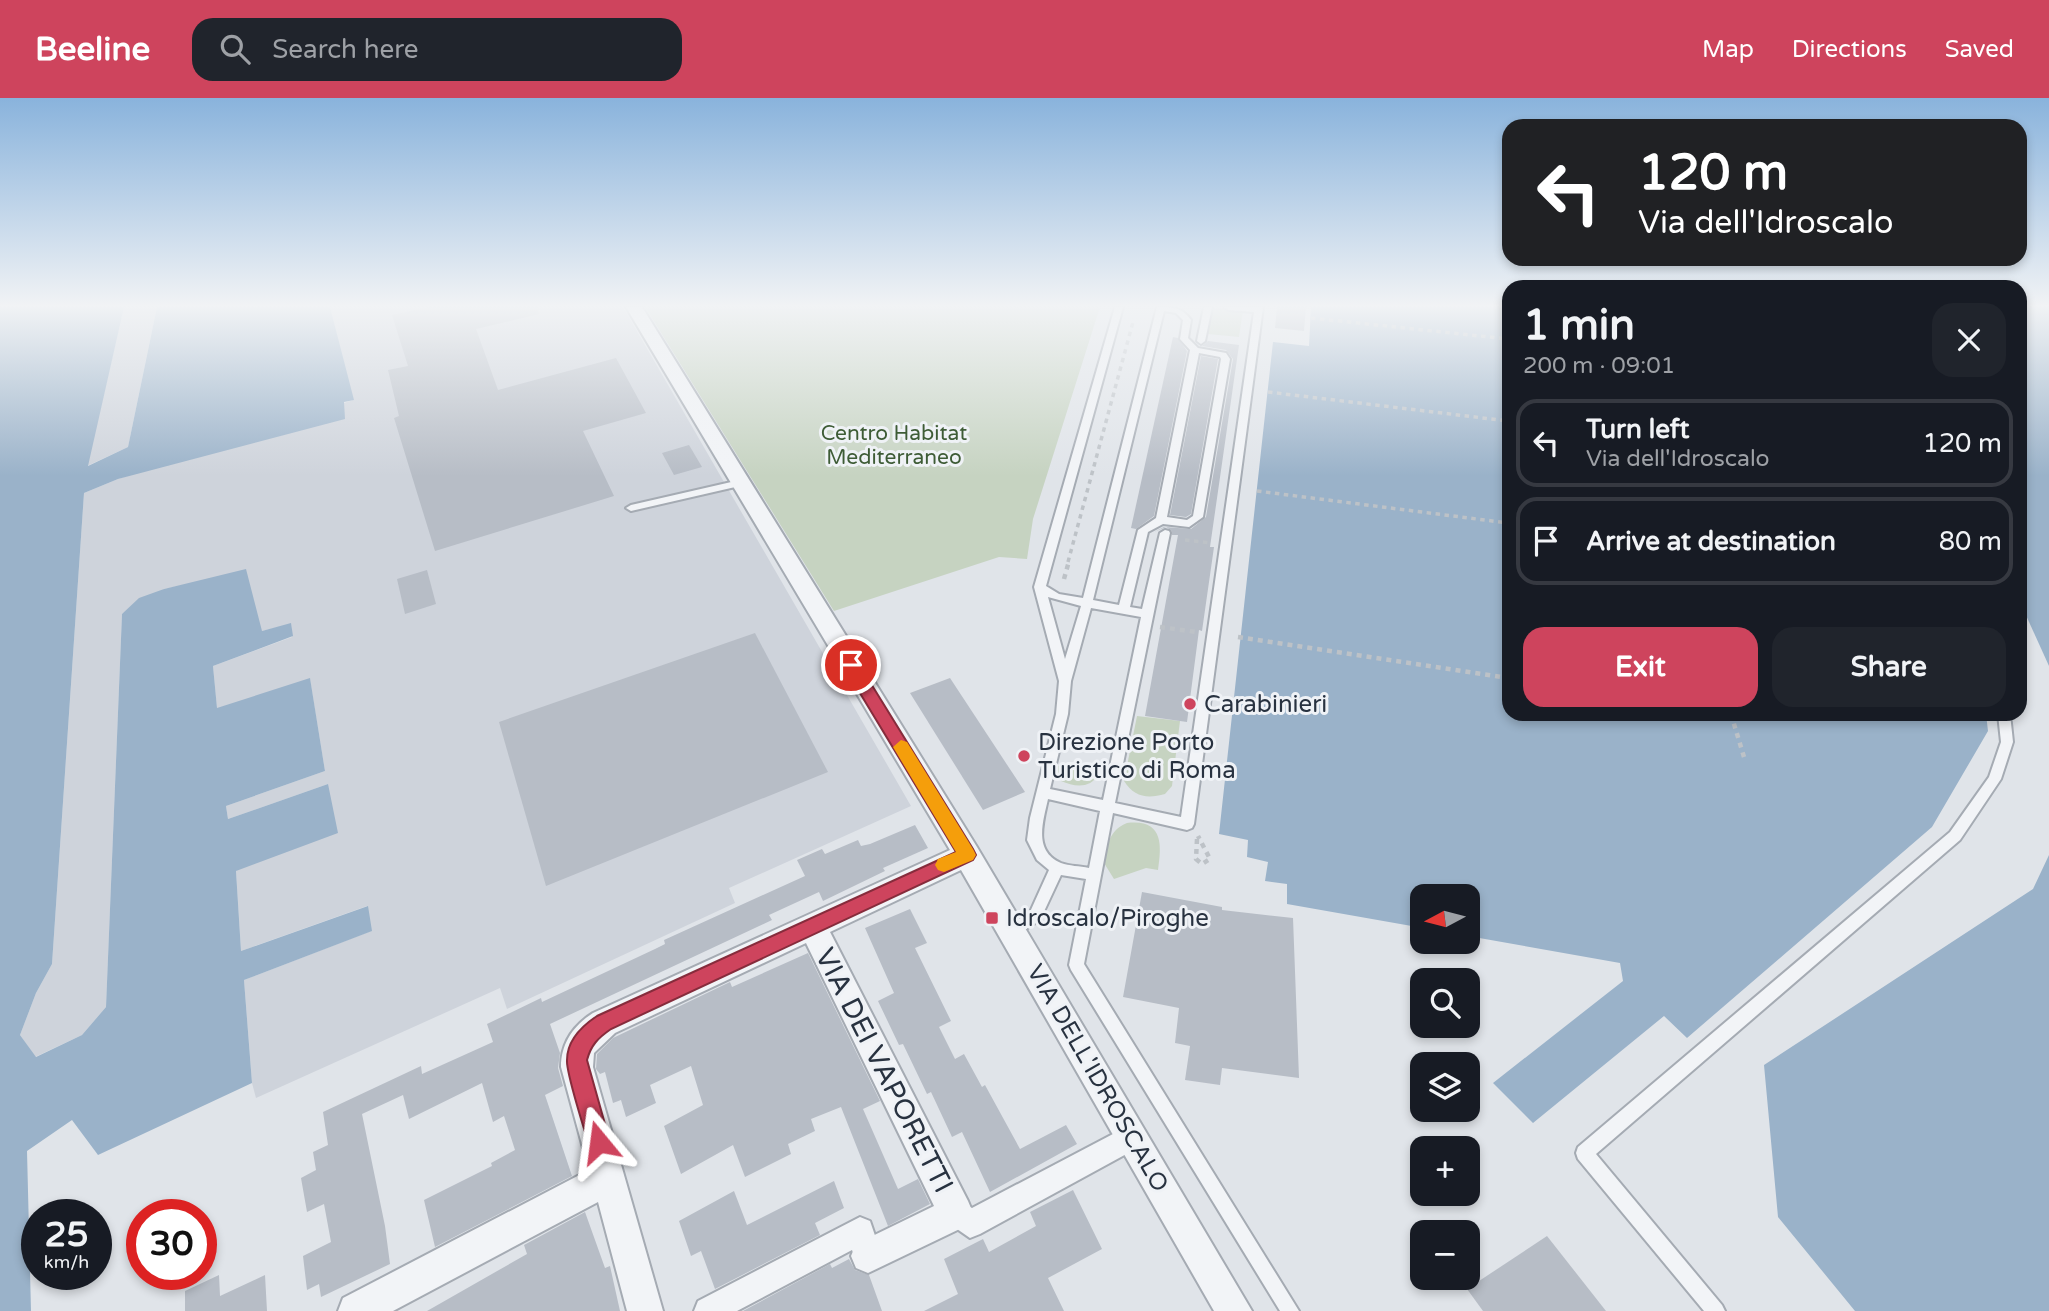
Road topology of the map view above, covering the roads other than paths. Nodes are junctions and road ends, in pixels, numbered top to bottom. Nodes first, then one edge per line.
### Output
1 (668, 364) edge
2 (1103, 364) edge
3 (1146, 364) edge
4 (1192, 364) edge
5 (1225, 364) edge
6 (1250, 364) edge
7 (740, 483) junction
8 (631, 508) dead end
9 (1161, 520) junction
10 (1164, 535) road end
11 (1040, 587) junction
12 (1087, 603) junction
13 (1124, 610) junction
14 (1146, 619) junction
15 (1213, 635) joint
16 (1065, 681) junction
17 (2005, 721) edge
18 (1042, 793) junction
19 (1108, 807) junction
20 (967, 855) junction
21 (1057, 868) junction
22 (1094, 875) junction
23 (812, 925) junction
24 (1012, 932) junction
25 (1132, 1137) junction
26 (609, 1178) junction
27 (956, 1213) junction
28 (868, 1256) joint
29 (356, 1311) edge
30 (645, 1311) edge
31 (708, 1311) edge
32 (1234, 1311) edge
33 (1290, 1311) edge
34 (1716, 1311) edge

1 - 7 street, VIA DELL'IDROSCALO
2 - 11 lane
3 - 12 lane
4 - 9 lane
5 - 9 lane
6 - 15 lane
7 - 8 lane
7 - 20 street, VIA DELL'IDROSCALO
9 - 13 lane
10 - 14 lane
11 - 12 lane
11 - 16 lane
12 - 13 lane
12 - 16 lane
13 - 14 lane
14 - 19 lane
15 - 19 lane
16 - 18 lane
17 - 34 lane
18 - 19 lane
18 - 21 lane
19 - 22 lane
20 - 23 street
20 - 24 street, VIA DELL'IDROSCALO
21 - 22 lane
21 - 24 lane
22 - 33 lane
23 - 26 street
23 - 27 street, VIA DEI VAPORETTI
24 - 25 street, VIA DELL'IDROSCALO
25 - 27 street
25 - 32 street, VIA DELL'IDROSCALO
26 - 29 street
26 - 30 street
27 - 28 street, VIA DEI VAPORETTI
28 - 31 street, VIA DEI VAPORETTI

